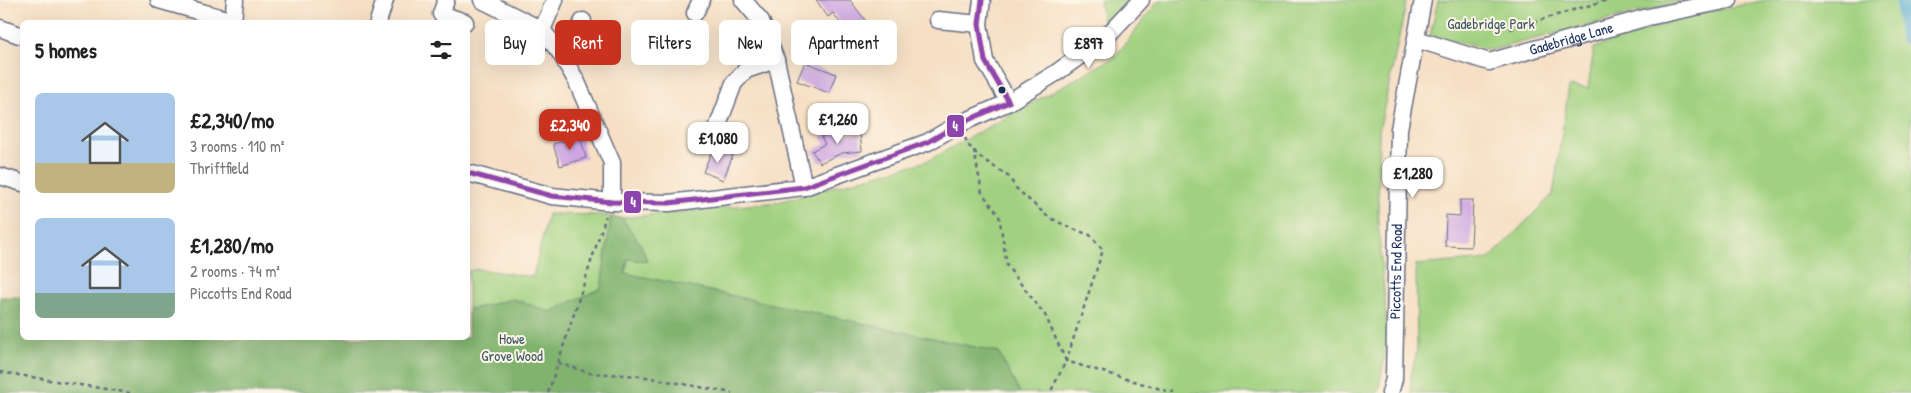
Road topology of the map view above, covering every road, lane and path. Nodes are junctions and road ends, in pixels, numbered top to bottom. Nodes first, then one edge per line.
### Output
1 (159, 0) edge
2 (235, 0) edge
3 (446, 0) edge
4 (482, 0) edge
5 (555, 0) edge
6 (743, 0) edge
7 (982, 0) edge
8 (1141, 0) edge
9 (1423, 0) edge
10 (1607, 0) edge
11 (1729, 0) edge
12 (382, 1) edge
13 (226, 20) edge
14 (233, 20) edge
15 (378, 20) edge
16 (459, 20) edge
17 (522, 20) edge
18 (760, 20) edge
19 (938, 20) dead end
20 (545, 23) edge
21 (979, 24) junction
22 (0, 28) edge
23 (1510, 30) dead end
24 (545, 34) edge
25 (20, 35) edge
26 (1416, 39) junction
27 (555, 46) edge
28 (567, 65) edge
29 (761, 65) edge
30 (777, 65) edge
31 (1009, 102) junction
32 (957, 125) junction
33 (712, 141) dead end
34 (974, 150) junction
35 (470, 174) edge
36 (0, 176) edge
37 (20, 182) edge
38 (804, 187) junction
39 (612, 202) junction
40 (602, 224) dead end
41 (1066, 361) junction
42 (558, 364) junction
43 (0, 372) edge
44 (130, 393) edge
45 (548, 393) edge
46 (732, 393) edge
47 (1050, 393) edge
48 (1174, 393) edge
49 (1390, 393) edge

1 - 13 street
2 - 14 street
3 - 16 street
4 - 17 street
5 - 20 street
6 - 18 street
7 - 21 street
8 - 31 street
9 - 26 street, Piccotts End Road
10 - 23 path
11 - 26 street, Gadebridge Lane
12 - 15 street
19 - 21 street
21 - 31 street
22 - 25 street
24 - 27 street
26 - 49 street, Piccotts End Road
28 - 39 street
29 - 33 street
30 - 38 street
31 - 32 street
32 - 34 path
32 - 38 street
34 - 41 path
34 - 41 path
35 - 39 street
36 - 37 street
38 - 39 street
40 - 42 path
41 - 47 path
41 - 48 path
42 - 45 path
42 - 46 path
43 - 44 path

